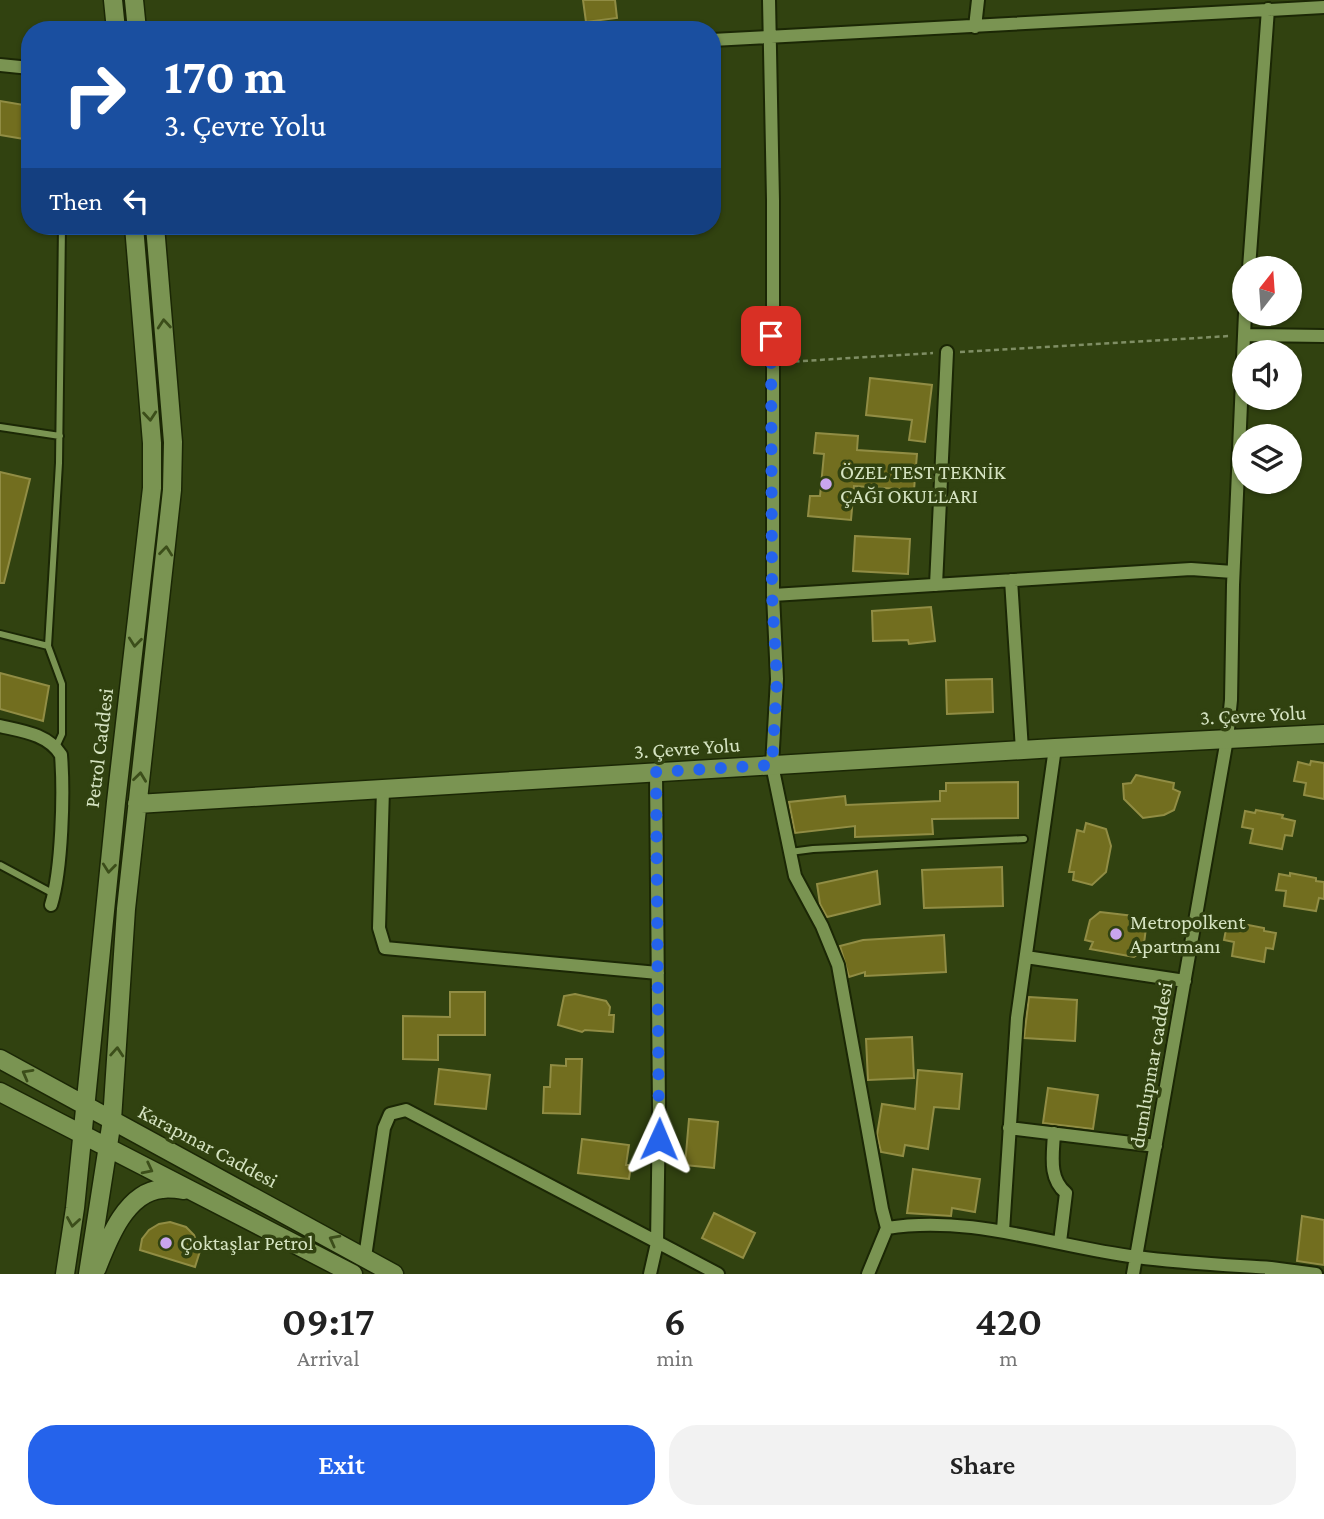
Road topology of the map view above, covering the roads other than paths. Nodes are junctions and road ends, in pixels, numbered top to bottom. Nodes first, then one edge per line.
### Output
1 (113, 0) edge
2 (134, 0) edge
3 (769, 0) edge
4 (978, 0) edge
5 (1324, 7) edge
6 (1268, 9) junction
7 (115, 21) edge
8 (136, 21) edge
9 (975, 27) junction
10 (769, 38) junction
11 (721, 40) edge
12 (0, 65) edge
13 (21, 67) edge
14 (62, 235) edge
15 (135, 235) edge
16 (156, 235) edge
17 (1250, 256) edge
18 (1244, 326) edge
19 (1244, 335) junction
20 (1324, 336) edge
21 (947, 352) road end
22 (0, 427) edge
23 (60, 436) junction
24 (1233, 572) junction
25 (1010, 580) junction
26 (936, 585) junction
27 (772, 595) junction
28 (0, 634) edge
29 (48, 646) junction
30 (0, 726) edge
31 (1324, 734) edge
32 (1227, 739) junction
33 (56, 747) junction
34 (1055, 748) junction
35 (1022, 750) junction
36 (772, 765) junction
37 (656, 772) junction
38 (383, 789) junction
39 (137, 804) junction
40 (1024, 839) dead end
41 (790, 852) junction
42 (0, 865) edge
43 (52, 900) joint
44 (1026, 957) junction
45 (658, 973) junction
46 (1185, 981) junction
47 (0, 1059) edge
48 (0, 1093) edge
49 (84, 1106) junction
50 (112, 1120) junction
51 (1009, 1128) junction
52 (1054, 1133) junction
53 (81, 1135) junction
54 (1156, 1146) junction
55 (108, 1148) junction
56 (191, 1191) junction
57 (272, 1207) junction
58 (262, 1227) junction
59 (887, 1228) junction
60 (1003, 1231) junction
61 (1060, 1242) junction
62 (657, 1243) junction
63 (365, 1257) junction
64 (1136, 1257) junction
65 (1271, 1271) edge
66 (65, 1274) edge
67 (88, 1274) edge
68 (94, 1274) edge
69 (352, 1274) edge
70 (394, 1274) edge
71 (650, 1274) edge
72 (718, 1274) edge
73 (868, 1274) edge
74 (1133, 1274) edge
75 (1316, 1274) edge

1 - 7 main road
2 - 8 main road
3 - 10 street
4 - 9 street
5 - 6 street
6 - 9 street
6 - 17 street
9 - 10 street
10 - 11 street
10 - 27 street
12 - 13 street
14 - 23 lane
15 -> 49 main road, Petrol Caddesi
39 -> 16 main road, Petrol Caddesi
18 - 19 street, dumlupınar caddesi
19 - 20 street
19 - 24 street, dumlupınar caddesi
21 - 26 street
22 - 23 lane
23 - 29 lane
24 - 25 street
24 - 32 street, dumlupınar caddesi
25 - 26 street
25 - 35 street
26 - 27 street
27 - 36 street
28 - 29 lane
29 - 33 lane
30 - 33 street
31 - 32 main road, 3. Çevre Yolu
32 - 34 main road, 3. Çevre Yolu
32 - 46 street, dumlupınar caddesi
33 - 43 street
34 - 35 main road, 3. Çevre Yolu
34 - 44 street
35 - 36 main road, 3. Çevre Yolu
36 - 37 main road, 3. Çevre Yolu
36 - 41 street
37 - 38 main road, 3. Çevre Yolu
37 - 45 street
38 - 39 main road, 3. Çevre Yolu
38 - 45 street
50 -> 39 main road, Petrol Caddesi
40 - 41 lane
41 - 59 street
42 - 43 lane
44 - 46 street
44 - 51 street
45 - 62 street
46 - 54 street, dumlupınar caddesi
49 -> 47 main road, Karapınar Caddesi
48 - 53 main road
49 - 50 main road, Karapınar Caddesi
49 - 53 main road, Petrol Caddesi
50 - 55 main road, Petrol Caddesi
50 - 57 main road, Karapınar Caddesi
51 - 52 street
51 - 60 street
52 - 54 street
52 - 61 street
53 - 55 main road
53 -> 66 main road, Petrol Caddesi
54 - 64 street, dumlupınar caddesi
55 -> 56 main road
55 - 67 main road, Petrol Caddesi
56 - 58 main road
56 - 68 main road
57 - 58 main road
63 -> 57 main road, Karapınar Caddesi
58 - 69 main road
59 - 60 street
59 - 73 street
60 - 61 street
61 - 64 street
62 - 63 street
62 - 71 street
62 - 72 street
63 - 70 main road, Karapınar Caddesi
64 - 65 street
64 - 74 street, dumlupınar caddesi
65 - 75 street

